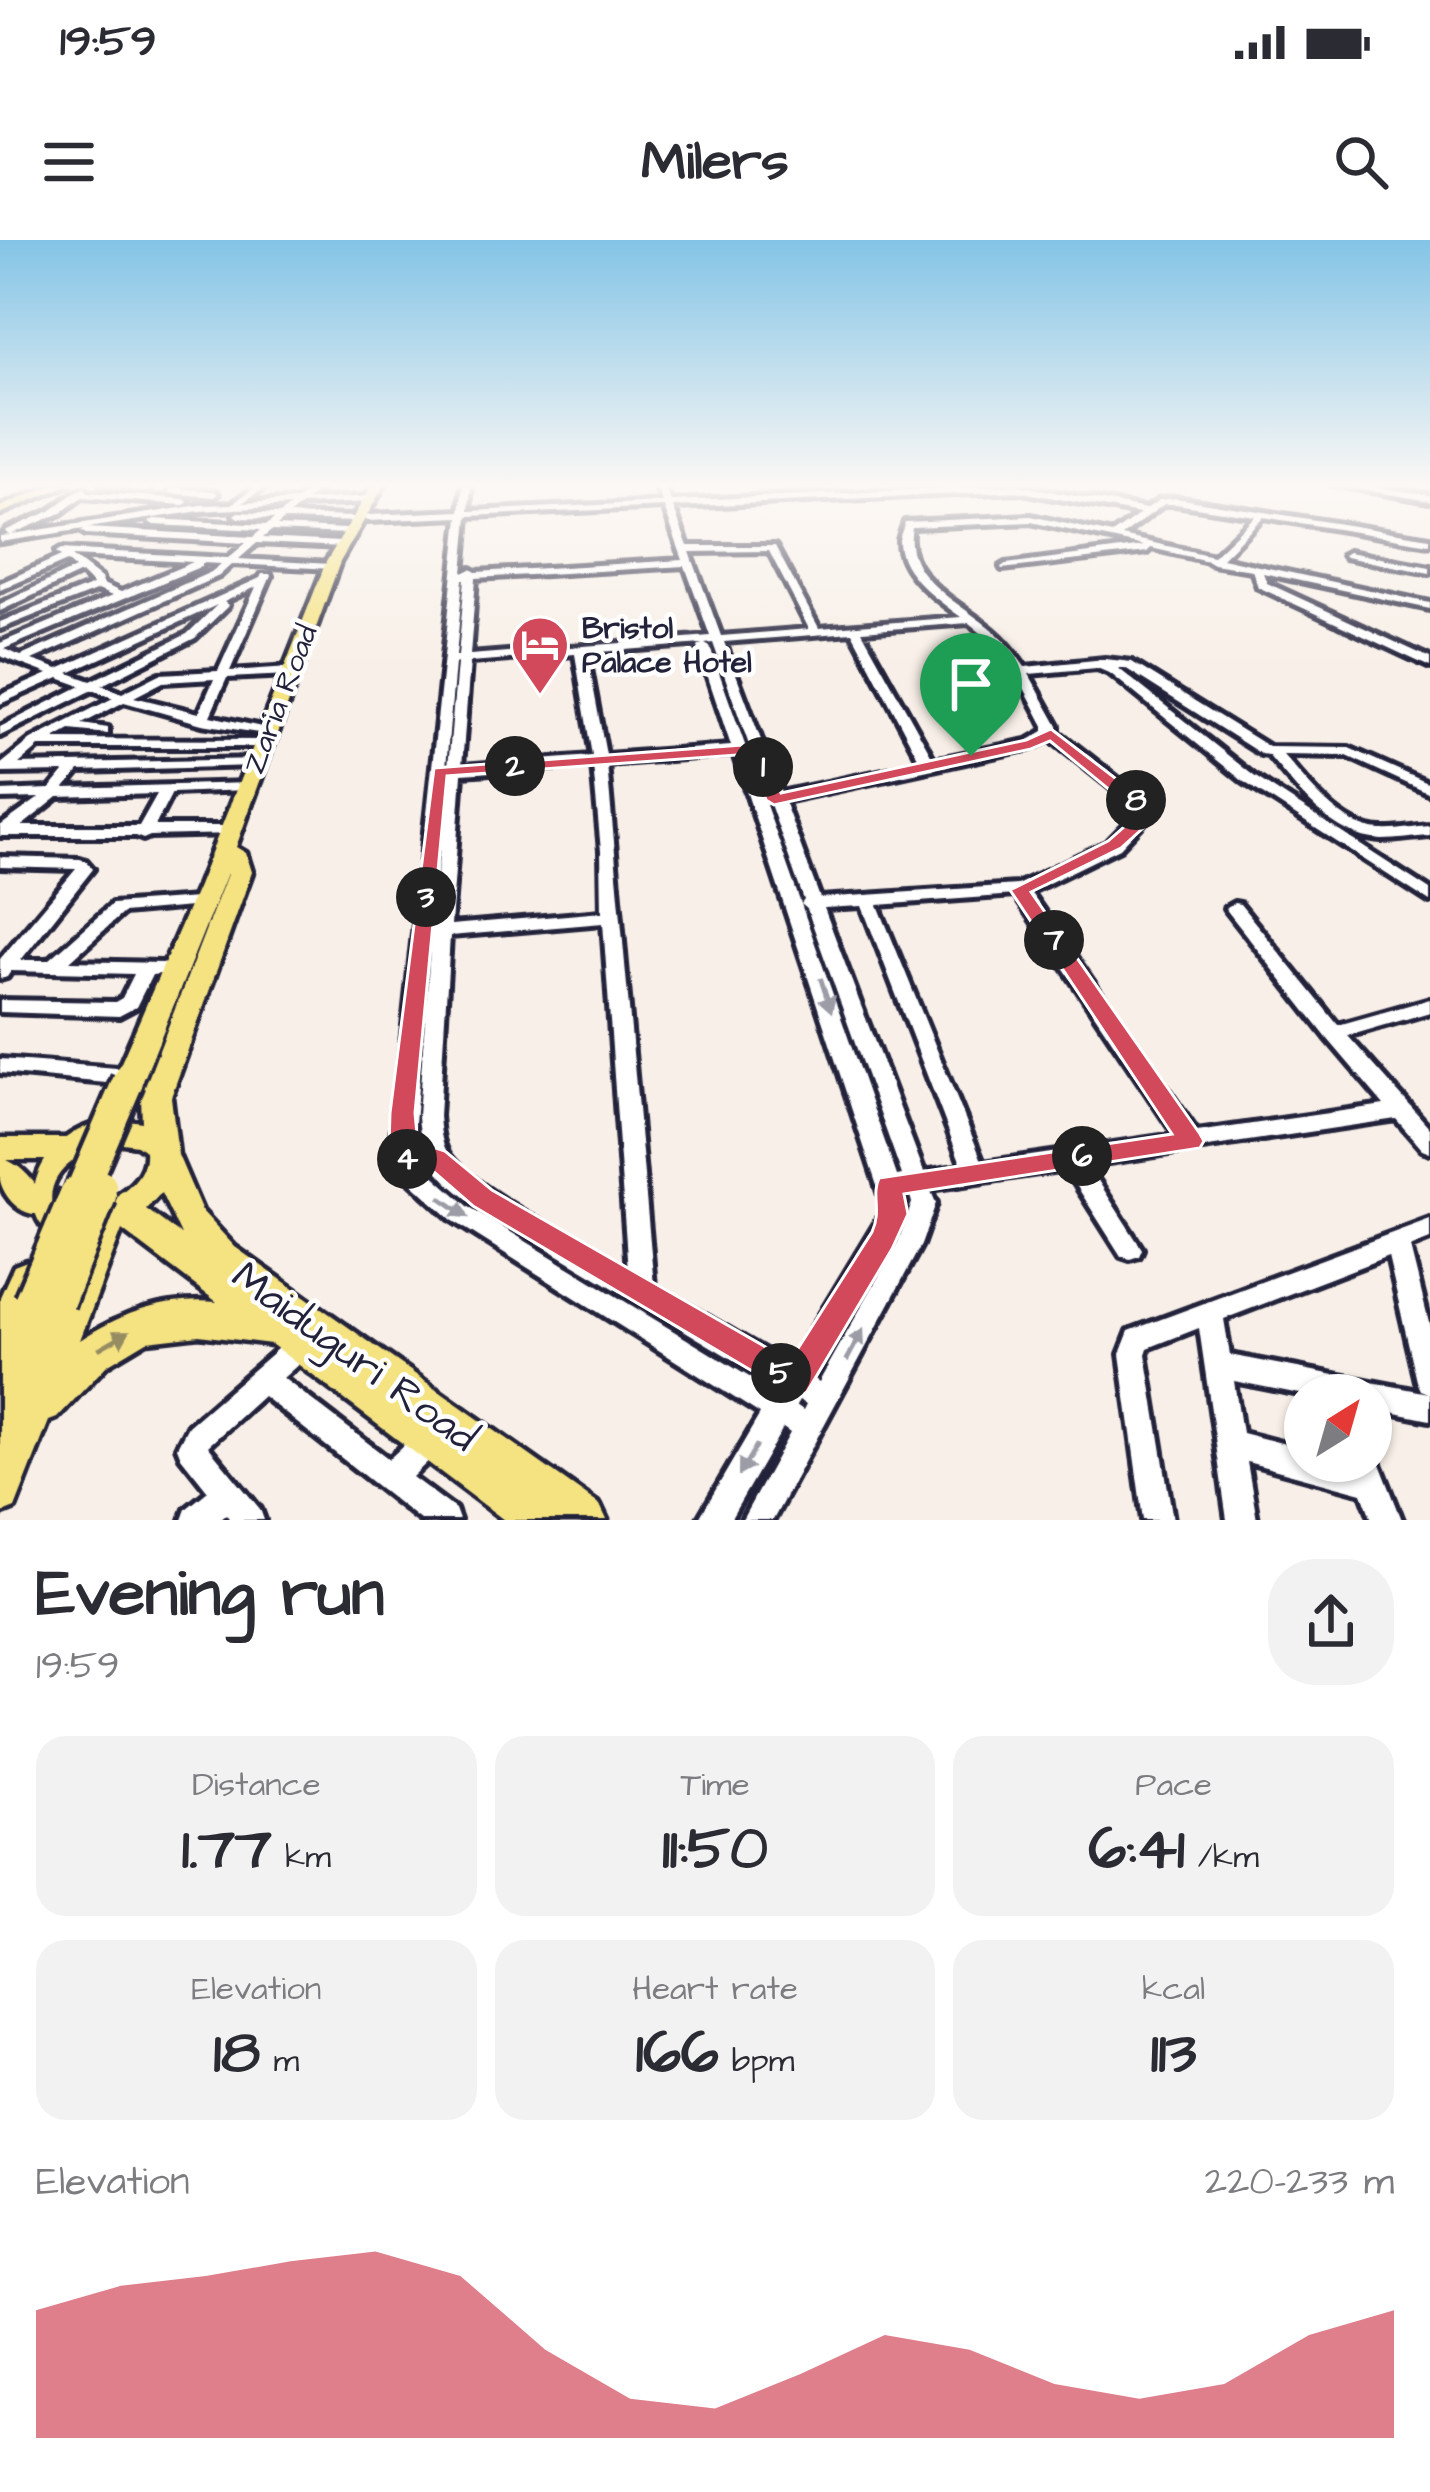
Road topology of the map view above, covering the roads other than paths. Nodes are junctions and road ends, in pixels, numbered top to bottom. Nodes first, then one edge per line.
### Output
1 (55, 544) edge
2 (174, 544) edge
3 (227, 544) edge
4 (256, 544) edge
5 (317, 544) edge
6 (346, 544) edge
7 (349, 544) edge
8 (467, 544) edge
9 (682, 544) edge
10 (904, 544) edge
11 (1137, 544) edge
12 (1231, 544) edge
13 (1355, 544) edge
14 (249, 545) junction
15 (1154, 548) junction
16 (684, 549) junction
17 (1348, 554) junction
18 (154, 559) junction
19 (72, 560) junction
20 (205, 561) junction
21 (1213, 561) junction
22 (230, 562) junction
23 (689, 563) junction
24 (272, 565) junction
25 (1006, 567) dead end
26 (1258, 570) junction
27 (1430, 570) edge
28 (465, 576) junction
29 (3, 580) edge
30 (30, 580) junction
31 (263, 580) junction
32 (1322, 584) junction
33 (50, 585) junction
34 (98, 586) junction
35 (0, 596) edge
36 (118, 599) junction
37 (223, 605) dead end
38 (1430, 606) edge
39 (0, 608) edge
40 (128, 613) junction
41 (974, 620) junction
42 (0, 626) edge
43 (855, 628) junction
44 (814, 630) junction
45 (141, 634) junction
46 (712, 642) junction
47 (0, 650) edge
48 (581, 652) junction
49 (155, 654) junction
50 (458, 657) junction
51 (21, 660) junction
52 (1430, 663) edge
53 (1098, 664) junction
54 (290, 670) junction
55 (1022, 671) junction
56 (56, 673) junction
57 (224, 673) junction
58 (171, 675) junction
59 (91, 686) junction
60 (121, 696) junction
61 (0, 700) edge
62 (202, 720) junction
63 (66, 726) junction
64 (103, 731) dead end
65 (0, 733) edge
66 (1051, 734) junction
67 (36, 743) junction
68 (261, 746) junction
69 (748, 749) junction
70 (1274, 754) junction
71 (597, 760) junction
72 (930, 766) junction
73 (75, 767) junction
74 (2, 769) edge
75 (447, 771) junction
76 (246, 786) junction
77 (167, 789) junction
78 (1427, 791) edge
79 (53, 794) junction
80 (0, 795) edge
81 (766, 801) junction
82 (1430, 831) edge
83 (2, 834) edge
84 (143, 834) junction
85 (1377, 835) junction
86 (1342, 841) junction
87 (226, 855) junction
88 (0, 862) edge
89 (1020, 890) junction
90 (1430, 897) edge
91 (868, 900) junction
92 (191, 902) junction
93 (806, 904) junction
94 (1234, 908) dead end
95 (611, 917) junction
96 (433, 932) junction
97 (2, 968) edge
98 (51, 968) junction
99 (154, 969) junction
100 (1430, 1005) edge
101 (0, 1006) edge
102 (1334, 1033) junction
103 (0, 1066) edge
104 (130, 1079) junction
105 (1402, 1110) junction
106 (1191, 1141) junction
107 (1430, 1143) edge
108 (71, 1145) junction
109 (0, 1150) edge
110 (161, 1151) junction
111 (1071, 1157) junction
112 (436, 1159) junction
113 (0, 1169) edge
114 (412, 1170) junction
115 (976, 1173) junction
116 (917, 1182) junction
117 (889, 1186) junction
118 (35, 1208) junction
119 (116, 1214) junction
120 (1430, 1229) edge
121 (1397, 1243) junction
122 (1130, 1249) dead end
123 (642, 1292) junction
124 (44, 1302) junction
125 (1210, 1313) junction
126 (289, 1336) junction
127 (0, 1338) edge
128 (1219, 1365) junction
129 (1284, 1379) edge
130 (0, 1380) edge
131 (265, 1381) junction
132 (1430, 1381) edge
133 (796, 1382) junction
134 (825, 1400) junction
135 (1392, 1400) edge
136 (1430, 1407) edge
137 (778, 1409) junction
138 (15, 1427) edge
139 (809, 1429) junction
140 (429, 1441) junction
141 (1232, 1444) junction
142 (1284, 1454) edge
143 (391, 1477) junction
144 (1372, 1482) edge
145 (0, 1493) edge
146 (225, 1495) junction
147 (197, 1520) edge
148 (249, 1520) edge
149 (444, 1520) edge
150 (539, 1520) edge
151 (585, 1520) edge
152 (713, 1520) edge
153 (757, 1520) edge
154 (1158, 1520) edge
155 (1242, 1520) edge
156 (1387, 1520) edge

1 - 19 street
2 - 18 street
3 - 14 street
4 - 14 street
5 - 24 street
6 - 54 highway, Zaria Road
7 - 87 highway, Zaria Road
8 - 28 street
9 - 16 street
10 - 41 street
11 - 15 street
12 - 21 street
13 - 17 street
14 - 22 street
15 - 21 street
15 - 25 street
16 - 23 street
16 - 44 street
17 - 27 street
17 - 32 street
18 - 19 street
18 - 20 street
19 - 30 street
19 - 33 street
19 - 34 street
20 - 22 street
20 - 36 street
21 - 26 street
22 - 24 street
22 - 40 street
23 - 28 street
23 - 46 street
24 - 31 street
26 - 32 street
26 - 52 street
28 - 50 street
29 - 30 street
30 - 33 street
30 - 35 street
31 - 45 street
31 - 57 street
32 - 38 street
33 - 39 street
34 - 36 street
34 - 42 street
36 - 40 street
36 - 47 street
37 - 49 street
40 - 45 street
40 - 51 street
41 - 43 street
41 - 55 street
43 - 44 street
43 - 72 street
44 - 46 street
45 - 49 street
45 - 56 street
46 - 48 street
46 - 50 street
46 - 69 street
47 - 51 street
48 - 50 street
48 - 71 street
49 - 58 street
49 - 59 street
50 - 75 street
51 - 56 street
53 - 55 street
53 - 70 street
53 - 86 street
54 - 57 street
54 - 68 highway, Zaria Road
55 - 66 street
56 - 59 street
56 - 61 street
57 - 58 street
57 - 62 street
58 - 60 street
59 - 60 street
59 - 65 street
60 - 62 street
60 - 63 street
62 - 68 street
63 - 64 street
63 - 67 street
66 - 72 street
66 - 89 street
67 - 68 street
67 - 74 street
68 - 73 street
68 - 76 highway, Zaria Road
69 - 71 street
69 - 81 street
70 - 78 street
70 - 85 street
71 - 75 street
71 - 95 street
72 - 81 street
73 - 74 street
73 - 79 street
75 - 96 street
76 - 77 street
76 - 87 highway, Zaria Road
77 - 79 street
77 - 84 street
79 - 80 street
79 - 83 street
81 - 93 street
82 - 85 street
83 - 84 street
84 - 87 street
85 - 86 street
86 - 90 street
87 - 92 highway, Zaria Road
87 - 104 highway
87 - 110 highway, Zaria Road
88 - 97 street
89 - 91 street
89 - 106 street
91 - 93 street
91 - 115 street
92 - 98 street
92 - 99 highway, Zaria Road
93 - 116 street
93 -> 117 street
94 - 102 street
95 - 96 street
95 - 123 street
96 - 112 street
96 - 114 street
97 - 98 street
98 - 99 street
99 - 101 street
99 - 104 highway, Zaria Road
100 - 102 street
102 - 105 street
103 - 104 street
104 - 108 highway, Zaria Road
104 - 124 highway, bridge
105 - 106 street
105 - 107 street
106 - 111 street
108 - 109 main road
108 - 110 highway
108 - 118 highway
110 - 119 highway
110 - 151 highway, Maiduguri Road
111 - 115 street
111 - 122 street
112 - 114 street
112 - 123 street
113 - 118 main road
114 -> 137 street
115 - 116 street
116 - 117 street
134 -> 116 street
117 - 133 street
118 - 119 highway
118 - 127 highway
119 - 126 highway, Maiduguri Road
119 - 138 highway
120 - 121 street
121 - 125 street
121 - 132 street
123 - 133 street
124 - 130 highway
124 - 138 highway
125 - 128 street
125 - 154 street
126 - 131 street
138 -> 126 highway
126 - 140 highway, Maiduguri Road
128 - 129 street
128 - 141 street
131 - 143 street
131 - 146 street
133 - 134 street
133 - 137 street
134 - 139 street
135 - 136 street
137 - 139 street
137 -> 152 street
138 - 145 highway
139 - 153 street
140 - 143 street
140 - 150 highway, Maiduguri Road
141 - 142 street
141 - 155 street
143 - 149 street
144 - 156 street
146 - 147 street
146 - 148 street

